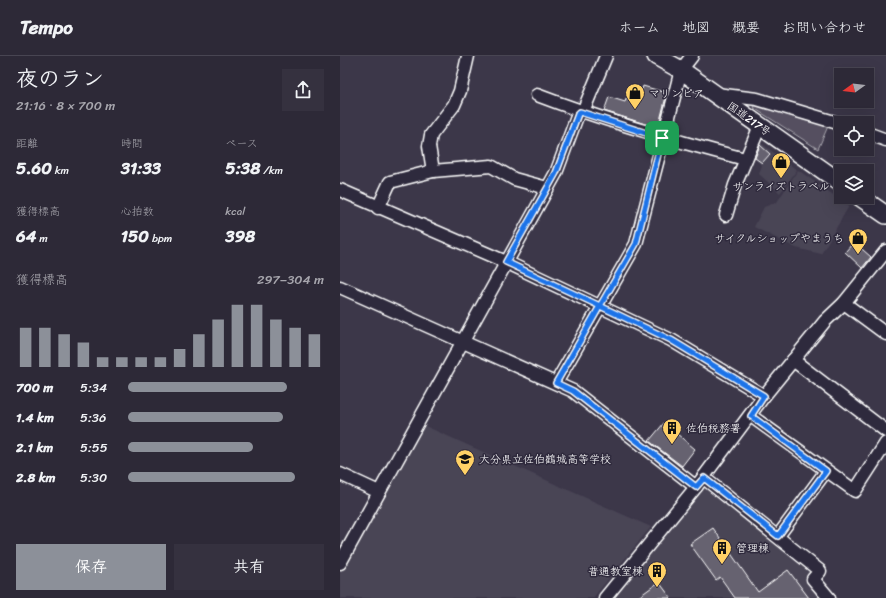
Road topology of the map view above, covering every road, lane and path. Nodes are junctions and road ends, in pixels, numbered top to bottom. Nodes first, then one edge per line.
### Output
1 (468, 56) edge
2 (606, 56) edge
3 (656, 56) edge
4 (692, 56) edge
5 (681, 70) junction
6 (713, 93) junction
7 (537, 95) dead end
8 (580, 112) junction
9 (834, 122) edge
10 (760, 126) junction
11 (874, 136) edge
12 (662, 138) junction
13 (886, 140) edge
14 (745, 159) junction
15 (432, 171) junction
16 (834, 178) edge
17 (547, 188) junction
18 (340, 190) edge
19 (870, 204) edge
20 (378, 208) junction
21 (726, 215) dead end
22 (886, 215) edge
23 (886, 251) edge
24 (506, 262) junction
25 (340, 287) edge
26 (844, 303) junction
27 (600, 306) junction
28 (886, 334) edge
29 (462, 341) junction
30 (793, 360) junction
31 (556, 383) junction
32 (764, 396) junction
33 (751, 416) junction
34 (886, 431) edge
35 (886, 444) edge
36 (826, 471) junction
37 (340, 474) edge
38 (700, 482) junction
39 (379, 492) junction
40 (778, 536) junction
41 (340, 563) edge
42 (605, 598) edge
43 (830, 598) edge

1 - 15 street
2 - 8 street
3 - 5 highway, 国道217号
4 - 5 street
5 - 6 highway, 国道217号
5 - 12 street
6 - 9 street
6 - 10 highway, 国道217号
7 - 8 street
8 - 12 street
8 - 17 street
10 - 14 street
10 - 16 highway, 国道217号
11 - 13 street
12 - 14 street
12 - 27 street
14 - 21 street
15 - 17 street
15 - 20 street
17 - 24 street
18 - 20 street
19 - 22 highway
20 - 24 street
23 - 26 street
24 - 27 street
24 - 29 street
25 - 29 street
26 - 28 street
26 - 30 street
27 - 31 street
27 - 32 street
29 - 31 street
29 - 39 street
30 - 32 street
30 - 34 street
31 - 38 street
32 - 33 street
33 - 36 street
33 - 38 street
35 - 36 street
36 - 40 street
37 - 39 street
38 - 40 street
38 - 42 street
39 - 41 street
40 - 43 street

